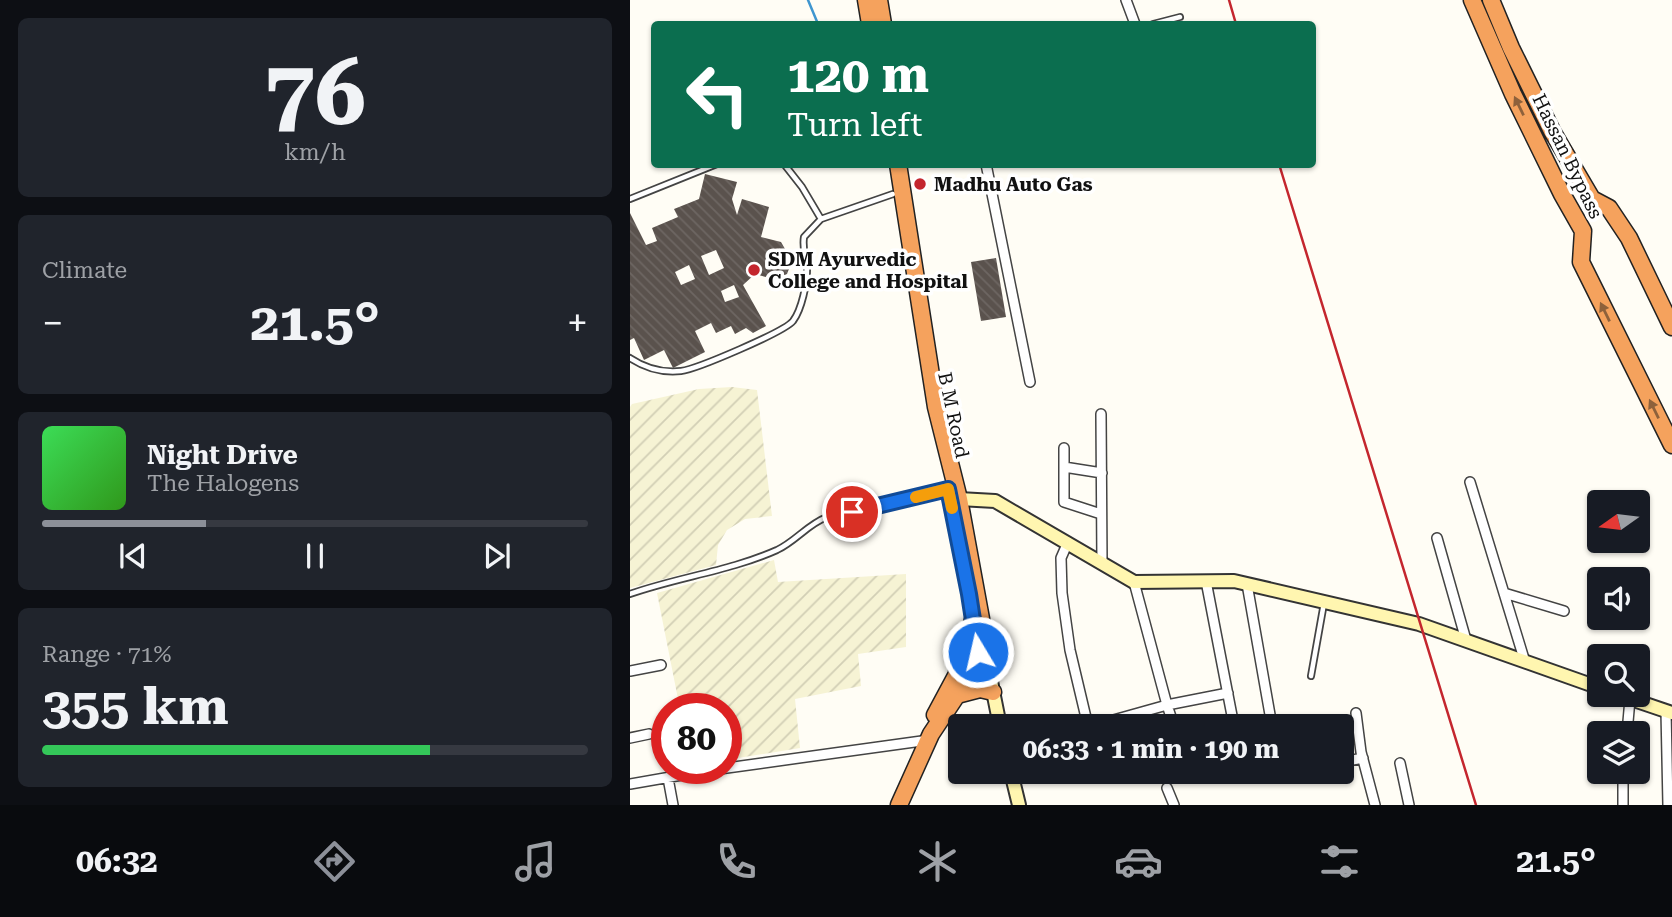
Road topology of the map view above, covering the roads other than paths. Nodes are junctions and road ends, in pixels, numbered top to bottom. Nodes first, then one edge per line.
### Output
1 (866, 0) edge
2 (879, 0) edge
3 (1128, 0) edge
4 (1472, 0) edge
5 (1492, 0) edge
6 (1180, 17) dead end
7 (870, 21) edge
8 (882, 21) edge
9 (1134, 21) edge
10 (1165, 21) edge
11 (708, 168) edge
12 (787, 168) edge
13 (889, 168) edge
14 (899, 168) edge
15 (987, 168) edge
16 (892, 194) junction
17 (630, 200) edge
18 (821, 219) junction
19 (1672, 327) edge
20 (630, 358) edge
21 (1030, 382) dead end
22 (1101, 414) dead end
23 (1672, 445) edge
24 (1064, 448) dead end
25 (1063, 467) junction
26 (1102, 473) junction
27 (1469, 482) dead end
28 (953, 494) junction
29 (1101, 514) junction
30 (1437, 538) dead end
31 (1068, 542) junction
32 (1102, 563) junction
33 (1206, 581) junction
34 (1134, 582) junction
35 (1247, 584) junction
36 (1504, 593) junction
37 (630, 594) edge
38 (1324, 602) junction
39 (1564, 611) dead end
40 (973, 620) junction
41 (1466, 640) junction
42 (985, 658) junction
43 (1525, 662) junction
44 (661, 665) dead end
45 (630, 671) edge
46 (957, 674) junction
47 (1311, 676) dead end
48 (1587, 683) edge
49 (993, 692) junction
50 (1228, 693) junction
51 (957, 695) junction
52 (1167, 705) junction
53 (1650, 706) edge
54 (1669, 712) edge
55 (1356, 713) dead end
56 (998, 714) edge
57 (1087, 714) edge
58 (1134, 714) edge
59 (1170, 714) edge
60 (1232, 714) edge
61 (1270, 714) edge
62 (649, 734) dead end
63 (630, 737) edge
64 (930, 737) junction
65 (1363, 758) junction
66 (1354, 760) edge
67 (1400, 763) dead end
68 (742, 766) edge
69 (651, 781) edge
70 (630, 784) edge
71 (669, 784) edge
72 (1014, 784) edge
73 (1623, 784) edge
74 (1167, 788) dead end
75 (673, 805) edge
76 (899, 805) edge
77 (1018, 805) edge
78 (1174, 805) edge
79 (1375, 805) edge
80 (1409, 805) edge
81 (1623, 805) edge
82 (1668, 805) edge

1 - 7 highway
2 - 8 highway
3 - 9 street
23 -> 4 highway, Hassan Bypass
5 - 19 highway, Hassan Bypass
6 - 10 lane
11 - 17 lane
12 - 18 lane
13 - 16 highway, B M Road
14 - 28 highway, B M Road
15 - 21 street
16 - 18 lane
16 - 28 highway, B M Road
18 - 20 lane
22 - 26 street
24 - 25 street
25 - 26 street
25 - 29 street
26 - 29 street
27 - 36 street
28 - 31 main road
28 - 37 lane
28 - 40 highway, B M Road
28 - 42 highway, B M Road
29 - 32 street
30 - 41 street
31 - 32 main road
31 - 57 street
32 - 34 main road
33 - 34 main road
33 - 35 main road
33 - 50 street
34 - 52 street
35 - 38 main road
35 - 61 street
36 - 39 street
36 - 43 street
38 - 41 main road
38 - 47 lane
40 - 42 highway, B M Road
40 - 46 highway
41 - 43 main road
42 - 46 highway
42 - 49 main road, B M Road
42 - 51 highway
43 - 48 main road
44 - 45 street
46 - 64 highway
49 - 51 highway
49 - 56 main road, B M Road
50 - 52 street
50 - 60 street
51 - 64 highway
52 - 58 street
52 - 59 street
53 - 54 main road
54 - 82 street
55 - 65 street
62 - 63 street
64 - 68 street
64 - 76 highway
65 - 66 street
65 - 79 street
67 - 80 street
69 - 70 street
71 - 75 street
72 - 77 main road
73 - 81 street
74 - 78 street

